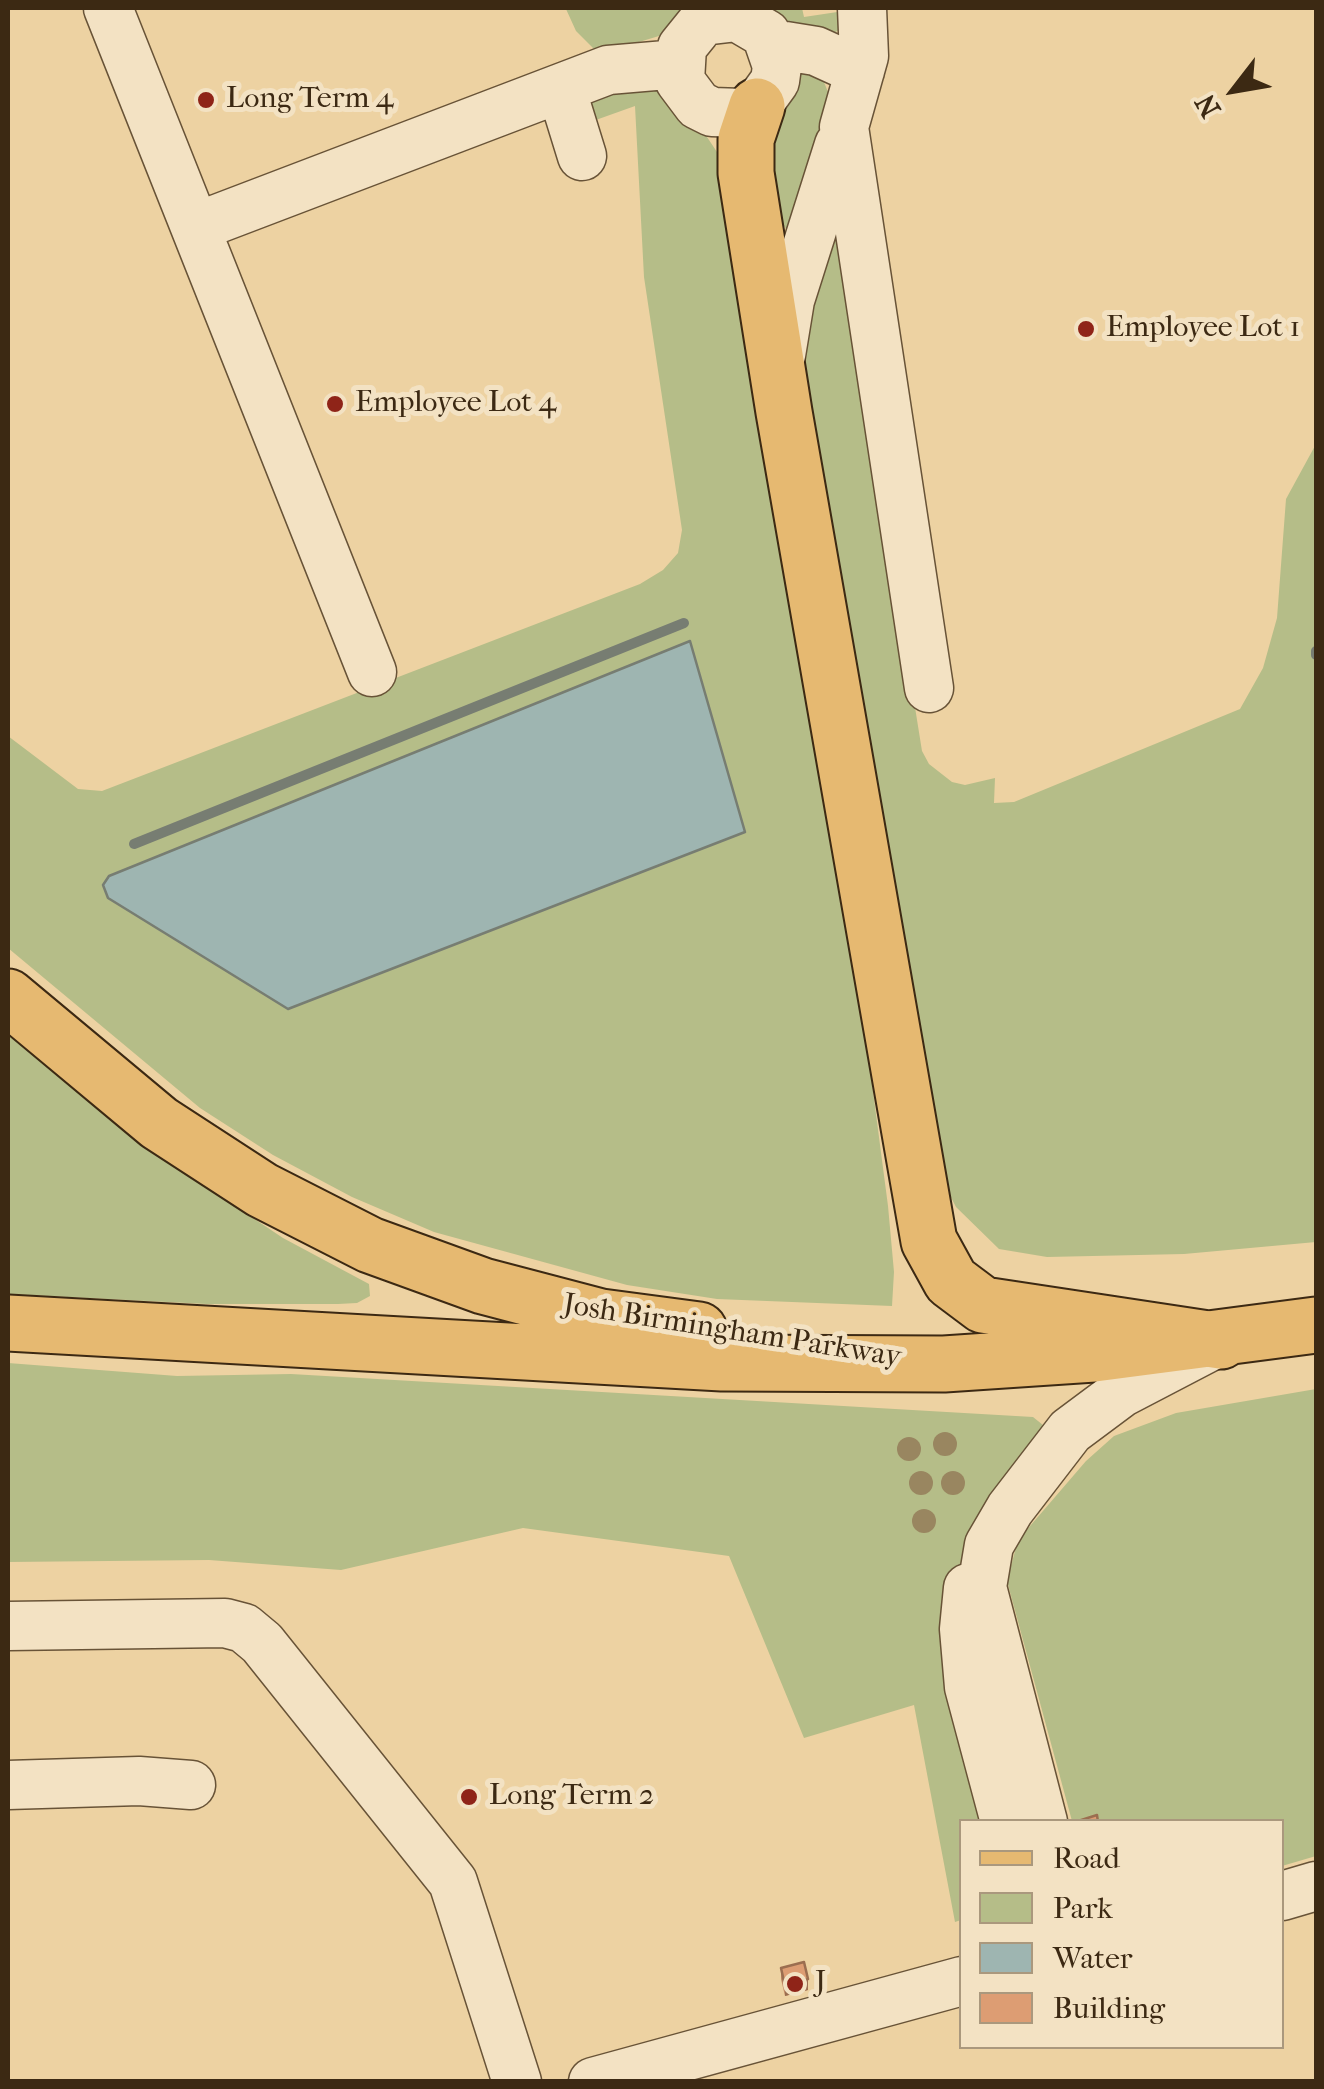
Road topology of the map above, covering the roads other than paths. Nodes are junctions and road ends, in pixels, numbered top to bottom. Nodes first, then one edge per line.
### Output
1 (108, 8) edge
2 (862, 8) edge
3 (720, 13) edge
4 (774, 49) junction
5 (678, 64) junction
6 (860, 71) junction
7 (561, 88) junction
8 (757, 106) junction
9 (844, 128) junction
10 (582, 156) dead end
11 (196, 227) junction
12 (784, 412) junction
13 (372, 672) dead end
14 (929, 688) dead end
15 (8, 997) edge
16 (8, 1323) edge
17 (1316, 1325) edge
18 (1220, 1341) junction
19 (944, 1364) junction
20 (989, 1545) junction
21 (8, 1626) edge
22 (191, 1784) dead end
23 (8, 1785) edge
24 (1005, 1819) edge
25 (1042, 1819) edge
26 (1316, 1886) edge
27 (1284, 1895) edge
28 (959, 1983) edge
29 (517, 2082) edge
30 (593, 2082) edge

1 - 11 street
2 - 6 street
3 - 4 street
3 - 5 street
4 - 6 street
4 - 8 street
5 - 7 street
5 - 8 street
6 - 9 street
7 - 10 street
7 - 11 street
8 - 12 main road
9 - 12 street
9 - 14 street
11 - 13 street
12 - 18 main road
15 - 19 main road, Josh Birmingham Parkway
16 - 19 main road, Josh Birmingham Parkway
17 - 18 main road, Josh Birmingham Parkway
18 - 19 main road, Josh Birmingham Parkway
18 - 20 street
20 - 24 street
20 - 25 street
21 - 29 street
22 - 23 street
26 - 27 street
28 - 30 street

